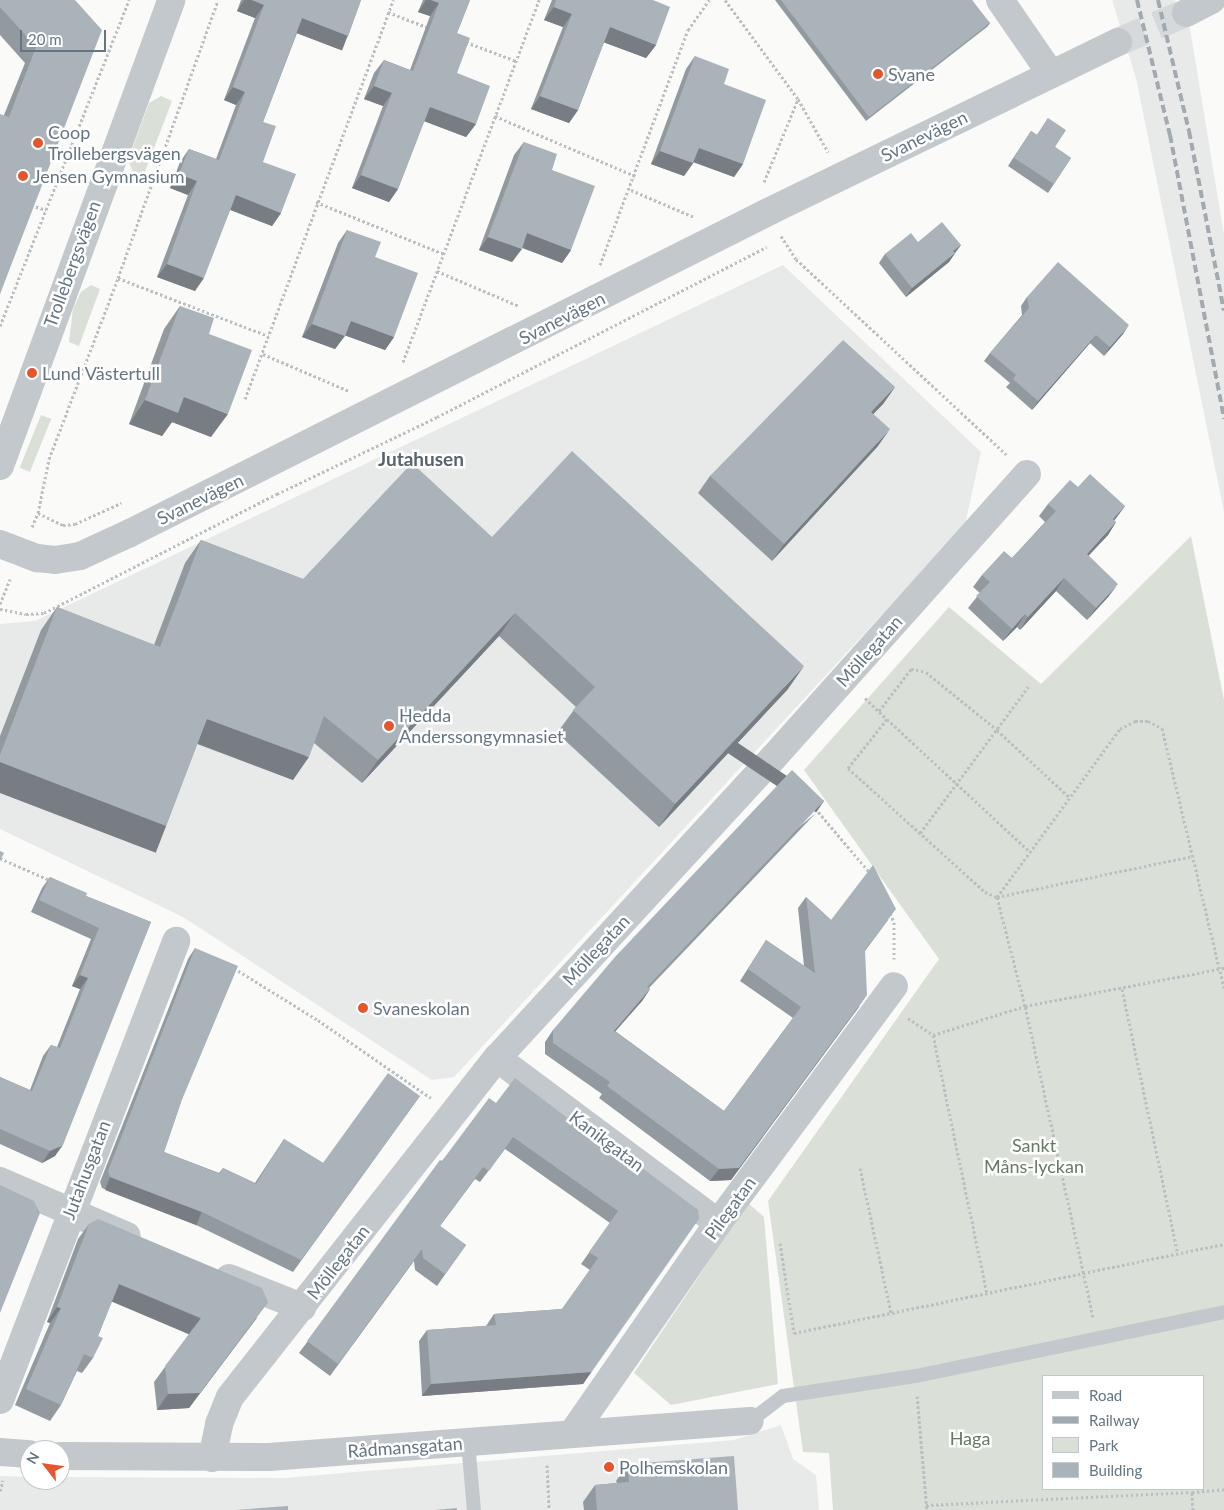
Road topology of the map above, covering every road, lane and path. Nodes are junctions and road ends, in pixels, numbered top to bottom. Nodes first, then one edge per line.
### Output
1 (129, 0) edge
2 (218, 0) edge
3 (392, 0) edge
4 (539, 0) edge
5 (709, 0) edge
6 (725, 0) edge
7 (1000, 0) edge
8 (1212, 0) edge
9 (169, 2) edge
10 (388, 12) junction
11 (1186, 12) tunnel mouth
12 (434, 30) edge
13 (461, 40) edge
14 (1118, 42) tunnel mouth
15 (516, 62) junction
16 (1051, 74) junction
17 (798, 99) junction
18 (495, 116) junction
19 (636, 176) junction
20 (842, 177) junction
21 (630, 190) junction
22 (316, 202) junction
23 (29, 204) edge
24 (46, 210) junction
25 (770, 211) junction
26 (716, 238) junction
27 (444, 254) junction
28 (600, 267) dead end
29 (438, 271) junction
30 (118, 278) junction
31 (0, 326) edge
32 (540, 329) junction
33 (268, 336) junction
34 (263, 354) junction
35 (403, 365) dead end
36 (245, 399) edge
37 (365, 416) junction
38 (0, 466) edge
39 (1027, 474) joint
40 (10, 548) edge
41 (0, 604) edge
42 (844, 678) junction
43 (1028, 687) dead end
44 (879, 711) junction
45 (887, 719) junction
46 (997, 730) junction
47 (957, 784) junction
48 (1069, 797) junction
49 (812, 803) edge
50 (920, 833) junction
51 (1029, 851) junction
52 (1194, 856) junction
53 (0, 858) edge
54 (874, 880) edge
55 (58, 884) edge
56 (997, 897) junction
57 (886, 905) edge
58 (176, 941) dead end
59 (230, 966) edge
60 (1222, 968) edge
61 (894, 986) joint
62 (1224, 988) edge
63 (1122, 989) junction
64 (1025, 1006) junction
65 (908, 1018) dead end
66 (933, 1035) junction
67 (497, 1058) junction
68 (453, 1113) junction
69 (860, 1168) dead end
70 (0, 1181) edge
71 (69, 1212) junction
72 (718, 1223) junction
73 (780, 1243) dead end
74 (1224, 1244) edge
75 (150, 1245) edge
76 (1178, 1254) junction
77 (204, 1267) edge
78 (1084, 1274) junction
79 (987, 1294) junction
80 (302, 1307) junction
81 (1224, 1312) edge
82 (891, 1313) junction
83 (1098, 1340) junction
84 (916, 1376) junction
85 (0, 1400) edge
86 (750, 1421) joint
87 (559, 1435) junction
88 (468, 1442) junction
89 (0, 1452) edge
90 (20, 1453) edge
91 (70, 1456) edge
92 (212, 1458) junction
93 (1224, 1489) edge
94 (1192, 1492) junction
95 (926, 1505) junction
96 (474, 1510) edge
97 (550, 1510) edge
98 (927, 1510) edge
99 (1193, 1510) edge

1 - 24 path
2 - 30 path
3 - 10 path
4 - 15 path
5 - 19 path
6 - 17 path
7 - 16 street
8 - 11 street
9 - 38 street, Trollebergsvägen
10 - 12 path
10 - 22 path
13 - 15 path
14 - 16 street, Svanevägen
15 - 18 path
16 - 20 street, Svanevägen
17 - 20 path
17 - 25 path
18 - 19 path
18 - 27 path
19 - 21 path
20 - 25 street, Svanevägen
21 - 26 path
21 - 28 path
22 - 27 path
22 - 33 path
23 - 24 path
24 - 31 path
25 - 26 street, Svanevägen
25 - 39 path
26 - 32 street, Svanevägen
27 - 29 path
29 - 32 path
29 - 35 path
30 - 33 path
30 - 40 path
32 - 37 street, Svanevägen
33 - 34 path
34 - 36 path
34 - 37 path
37 - 40 street, Svanevägen
39 - 42 street, Möllegatan
40 - 41 path
42 - 44 path
42 - 67 street, Möllegatan
43 - 46 path
44 - 45 path
44 - 46 path
45 - 47 path
45 - 50 path
46 - 47 path
46 - 48 path
47 - 50 path
47 - 51 path
48 - 51 path
48 - 52 path
49 - 54 path
50 - 56 path
51 - 56 path
52 - 56 path
52 - 60 path
53 - 55 path
56 - 64 path
57 - 61 path
58 - 71 street, Jutahusgatan
59 - 68 path
60 - 62 path
60 - 63 path
61 - 72 street, Pilegatan
63 - 64 path
63 - 76 path
64 - 66 path
64 - 78 path
65 - 66 path
66 - 79 path
67 - 68 street, Möllegatan
67 - 72 street, Kanikgatan
68 - 80 street, Möllegatan
69 - 82 path
70 - 71 street
71 - 75 street
71 - 85 street, Jutahusgatan
72 - 87 street, Pilegatan
73 - 82 path
74 - 76 path
76 - 78 path
77 - 80 street
78 - 79 path
78 - 83 path
79 - 82 path
80 - 92 street, Möllegatan
81 - 83 lane
83 - 84 lane
84 - 86 lane
84 - 95 path
86 - 87 street, Rådmansgatan
87 - 88 street, Rådmansgatan
87 - 97 path
88 - 92 street, Rådmansgatan
88 - 96 lane
89 - 90 street
91 - 92 street, Rådmansgatan
93 - 94 path
94 - 95 path
94 - 99 path
95 - 98 path

